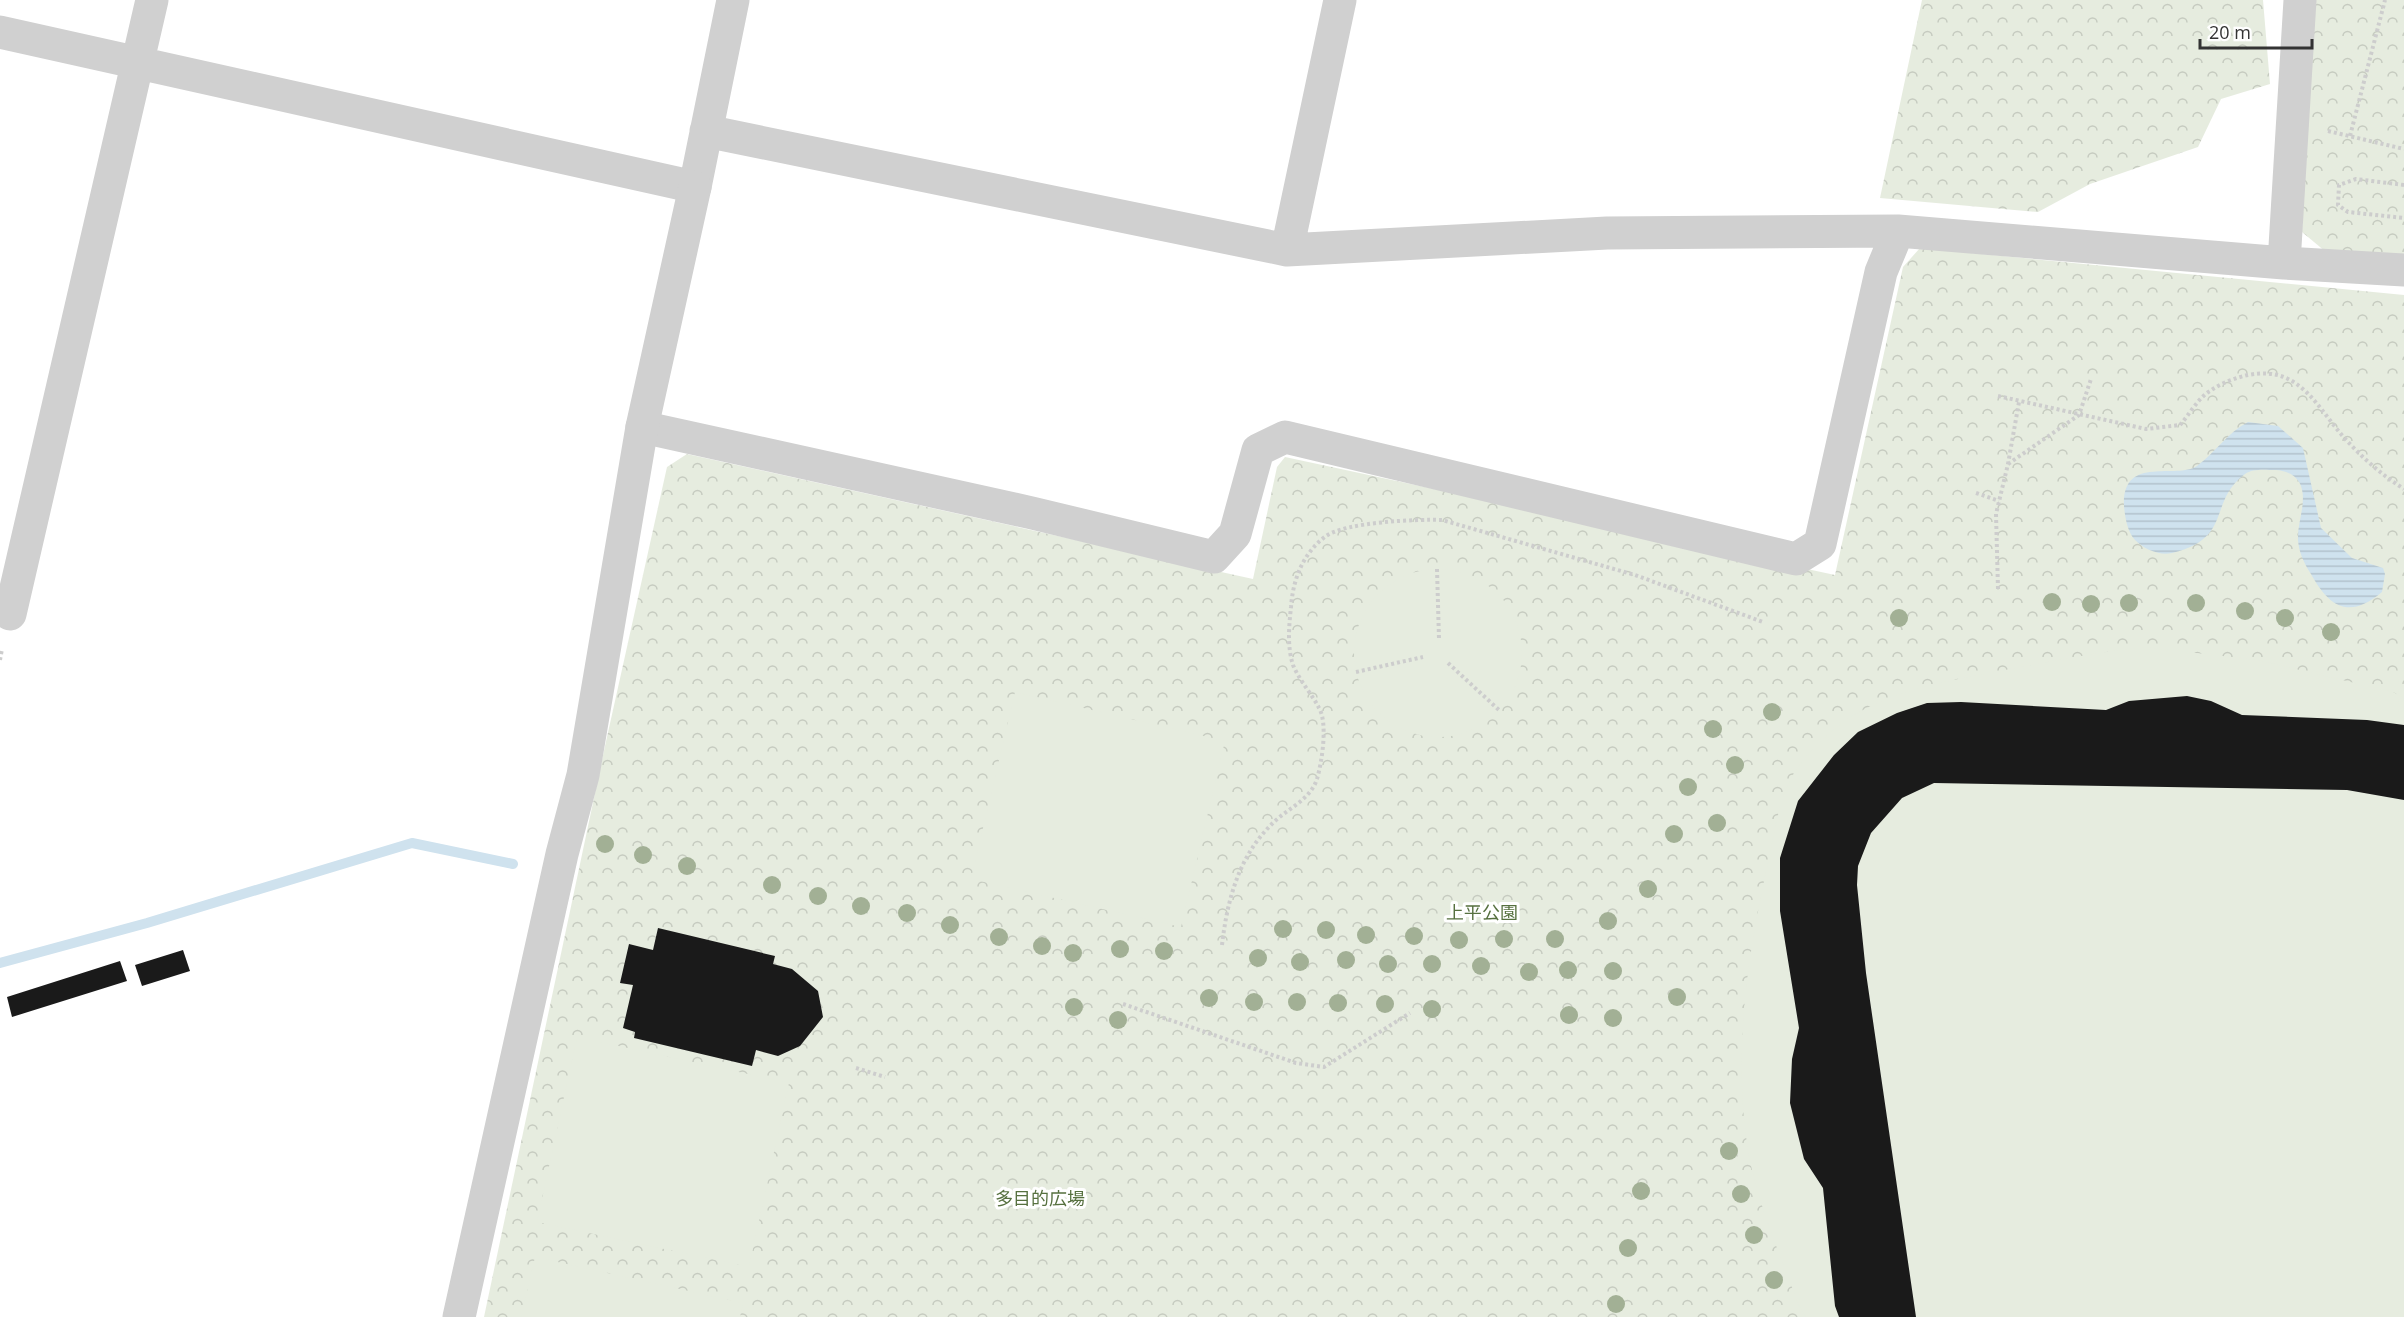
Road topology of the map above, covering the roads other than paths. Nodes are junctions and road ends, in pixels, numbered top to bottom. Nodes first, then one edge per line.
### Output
1 (152, 0) edge
2 (734, 0) edge
3 (1340, 0) edge
4 (2300, 0) edge
5 (0, 32) edge
6 (138, 62) junction
7 (706, 131) junction
8 (695, 187) junction
9 (1898, 231) junction
10 (1287, 250) junction
11 (2284, 263) junction
12 (2404, 270) edge
13 (642, 427) junction
14 (10, 614) dead end
15 (459, 1317) edge

1 - 6 street
2 - 7 street
3 - 10 street
4 - 11 street
5 - 6 street
6 - 8 street
6 - 14 street
7 - 8 street
7 - 10 street
8 - 13 street
9 - 10 street
9 - 11 street
9 - 13 street
11 - 12 street
13 - 15 street

